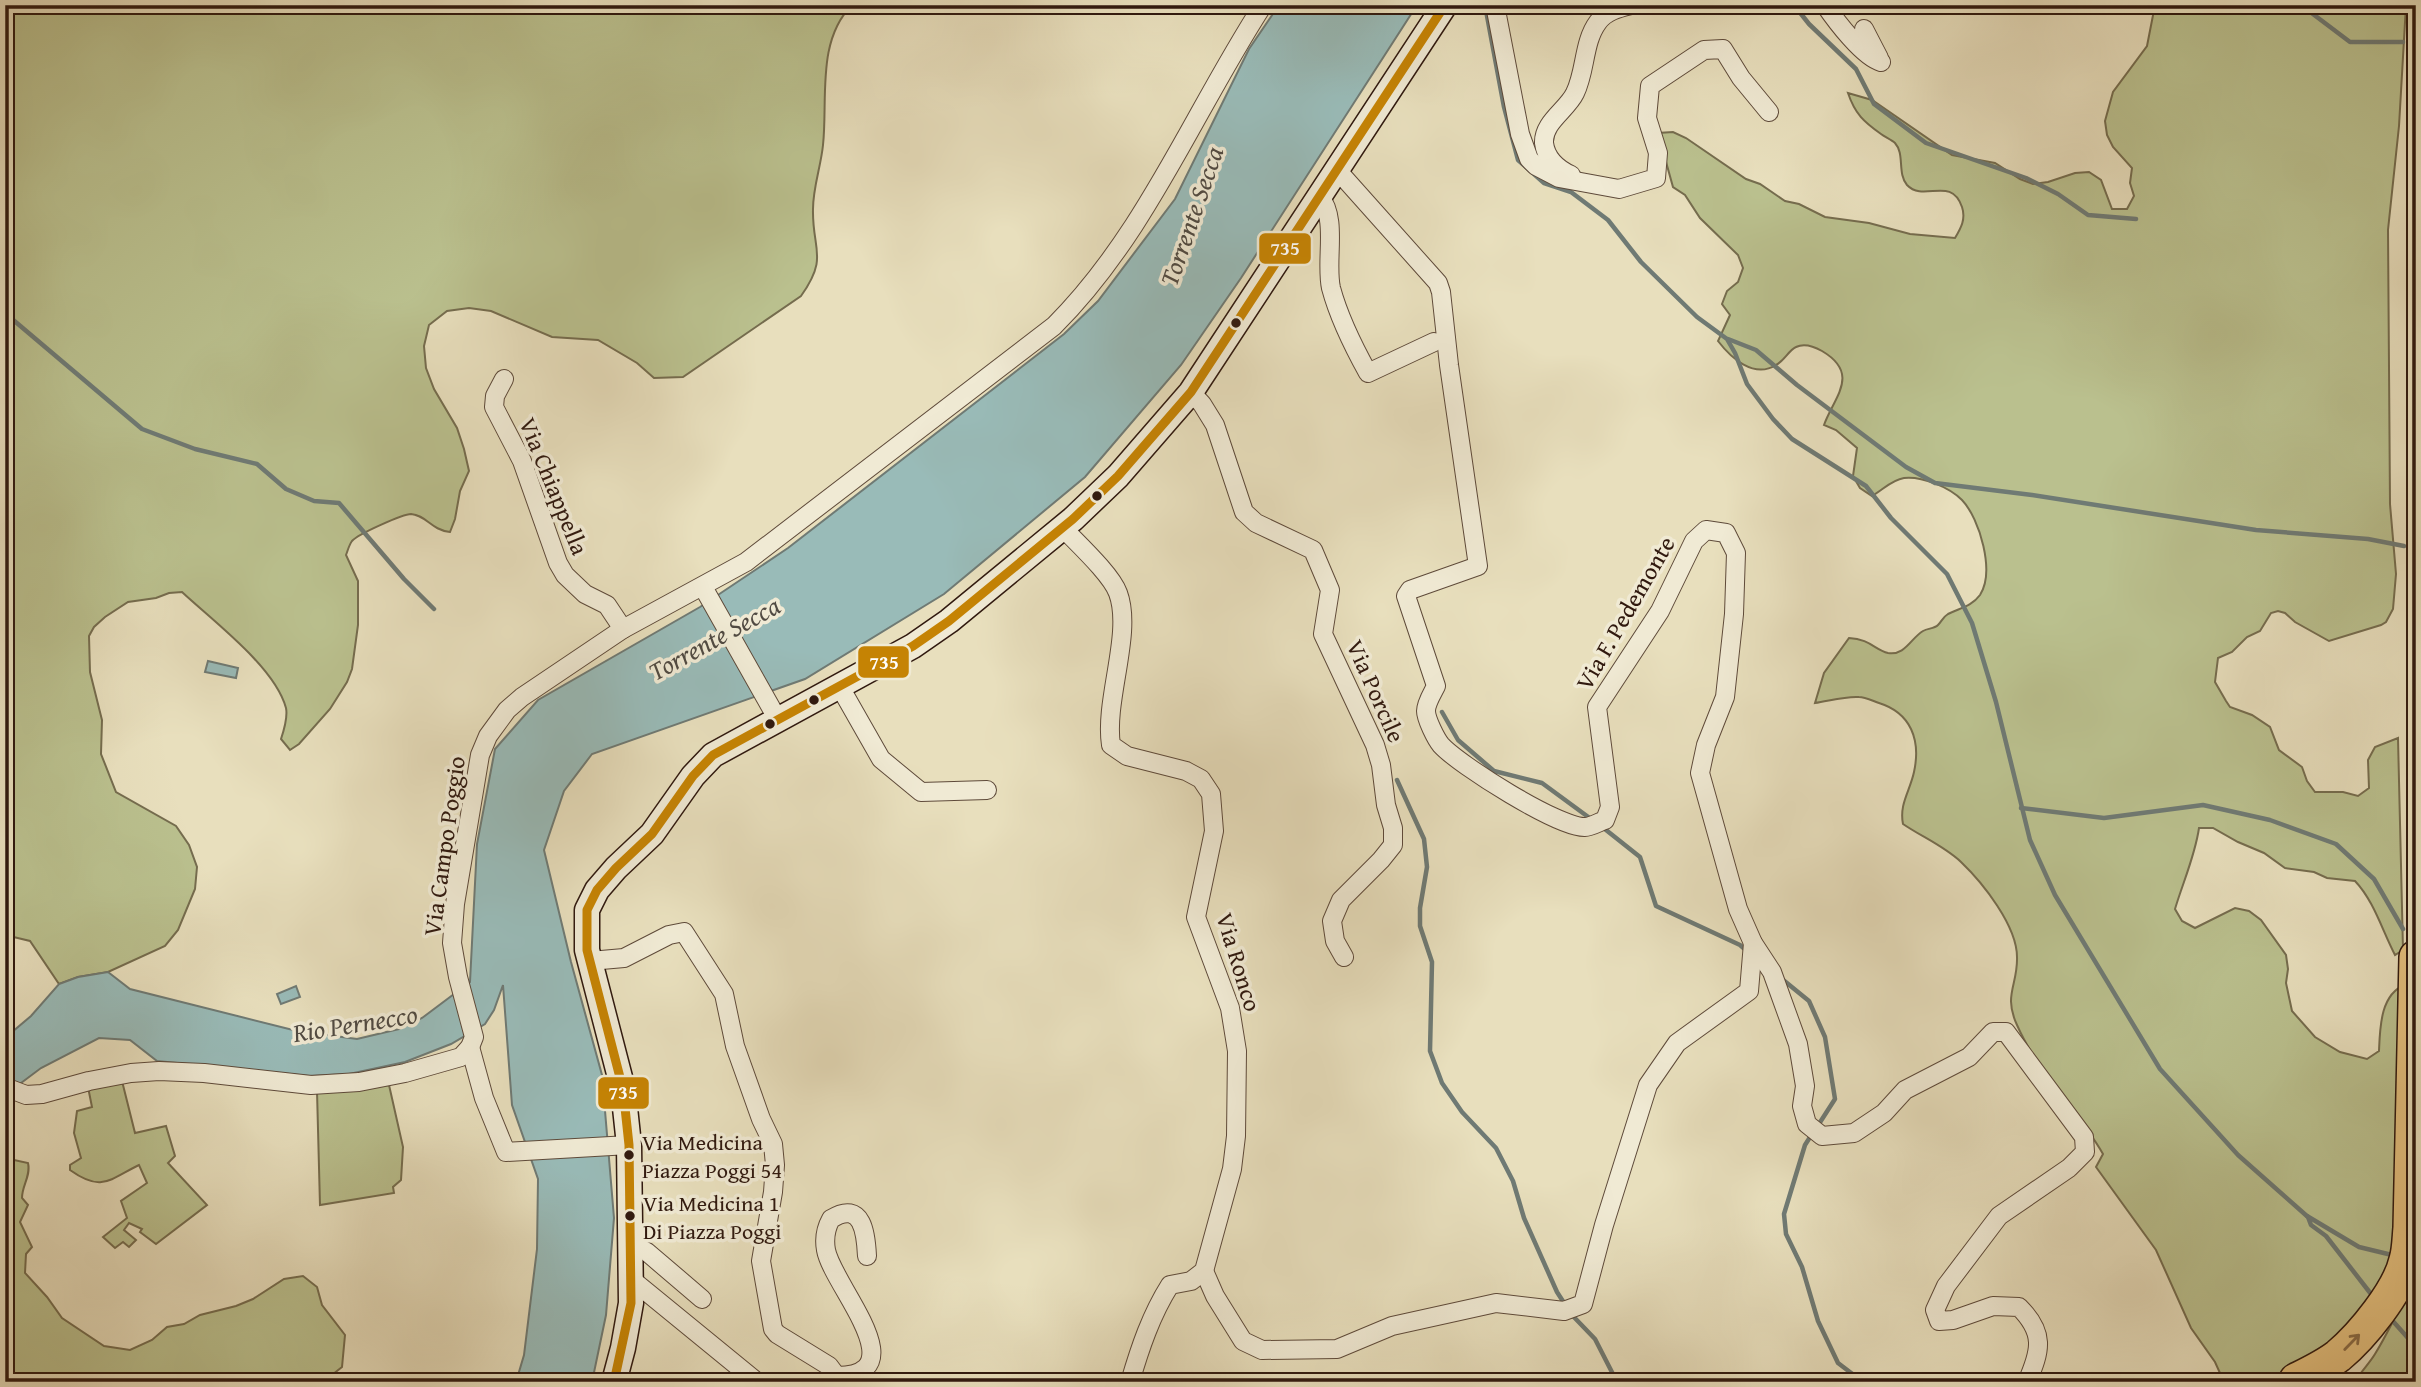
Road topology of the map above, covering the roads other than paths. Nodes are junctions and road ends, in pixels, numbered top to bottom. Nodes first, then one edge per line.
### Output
1 (1263, 5) edge
2 (1445, 5) edge
3 (1494, 5) edge
4 (1632, 5) edge
5 (1825, 5) edge
6 (1864, 29) dead end
7 (1769, 112) dead end
8 (1338, 170) junction
9 (1583, 183) junction
10 (1321, 197) junction
11 (1434, 342) dead end
12 (504, 380) dead end
13 (1191, 392) junction
14 (1062, 527) junction
15 (705, 591) junction
16 (622, 629) junction
17 (840, 687) junction
18 (773, 711) junction
19 (987, 790) dead end
20 (1753, 943) junction
21 (1344, 957) dead end
22 (2416, 957) edge
23 (590, 961) junction
24 (472, 1042) junction
25 (5, 1087) edge
26 (624, 1146) junction
27 (629, 1242) junction
28 (867, 1256) dead end
29 (1204, 1271) junction
30 (631, 1279) junction
31 (702, 1299) dead end
32 (840, 1379) edge
33 (2296, 1380) edge
34 (614, 1382) edge
35 (757, 1382) edge
36 (1130, 1382) edge
37 (2027, 1382) edge

1 - 15 street, Via Campo Poggio
2 - 8 main road
3 - 9 street
4 - 9 street
5 - 6 street
7 - 9 street
8 - 10 main road
8 - 20 street, Via F. Pedemonte
10 - 11 street
10 - 13 main road
12 - 16 street, Via Chiappella
13 - 14 main road
13 - 21 street, Via Porcile
14 - 17 main road
14 - 29 street, Via Ronco
15 - 16 street, Via Campo Poggio
15 - 18 street
16 - 24 street, Via Campo Poggio
17 - 18 main road
17 - 19 street
18 - 23 main road
20 - 29 street
20 - 37 street, Via F. Pedemonte
33 -> 22 highway
23 - 26 main road
23 - 32 street
24 - 25 street
24 - 26 street, Via Campo Poggio
26 - 27 main road
27 - 30 main road
27 - 31 street
28 - 32 street
29 - 36 street
30 - 34 main road
30 - 35 street

